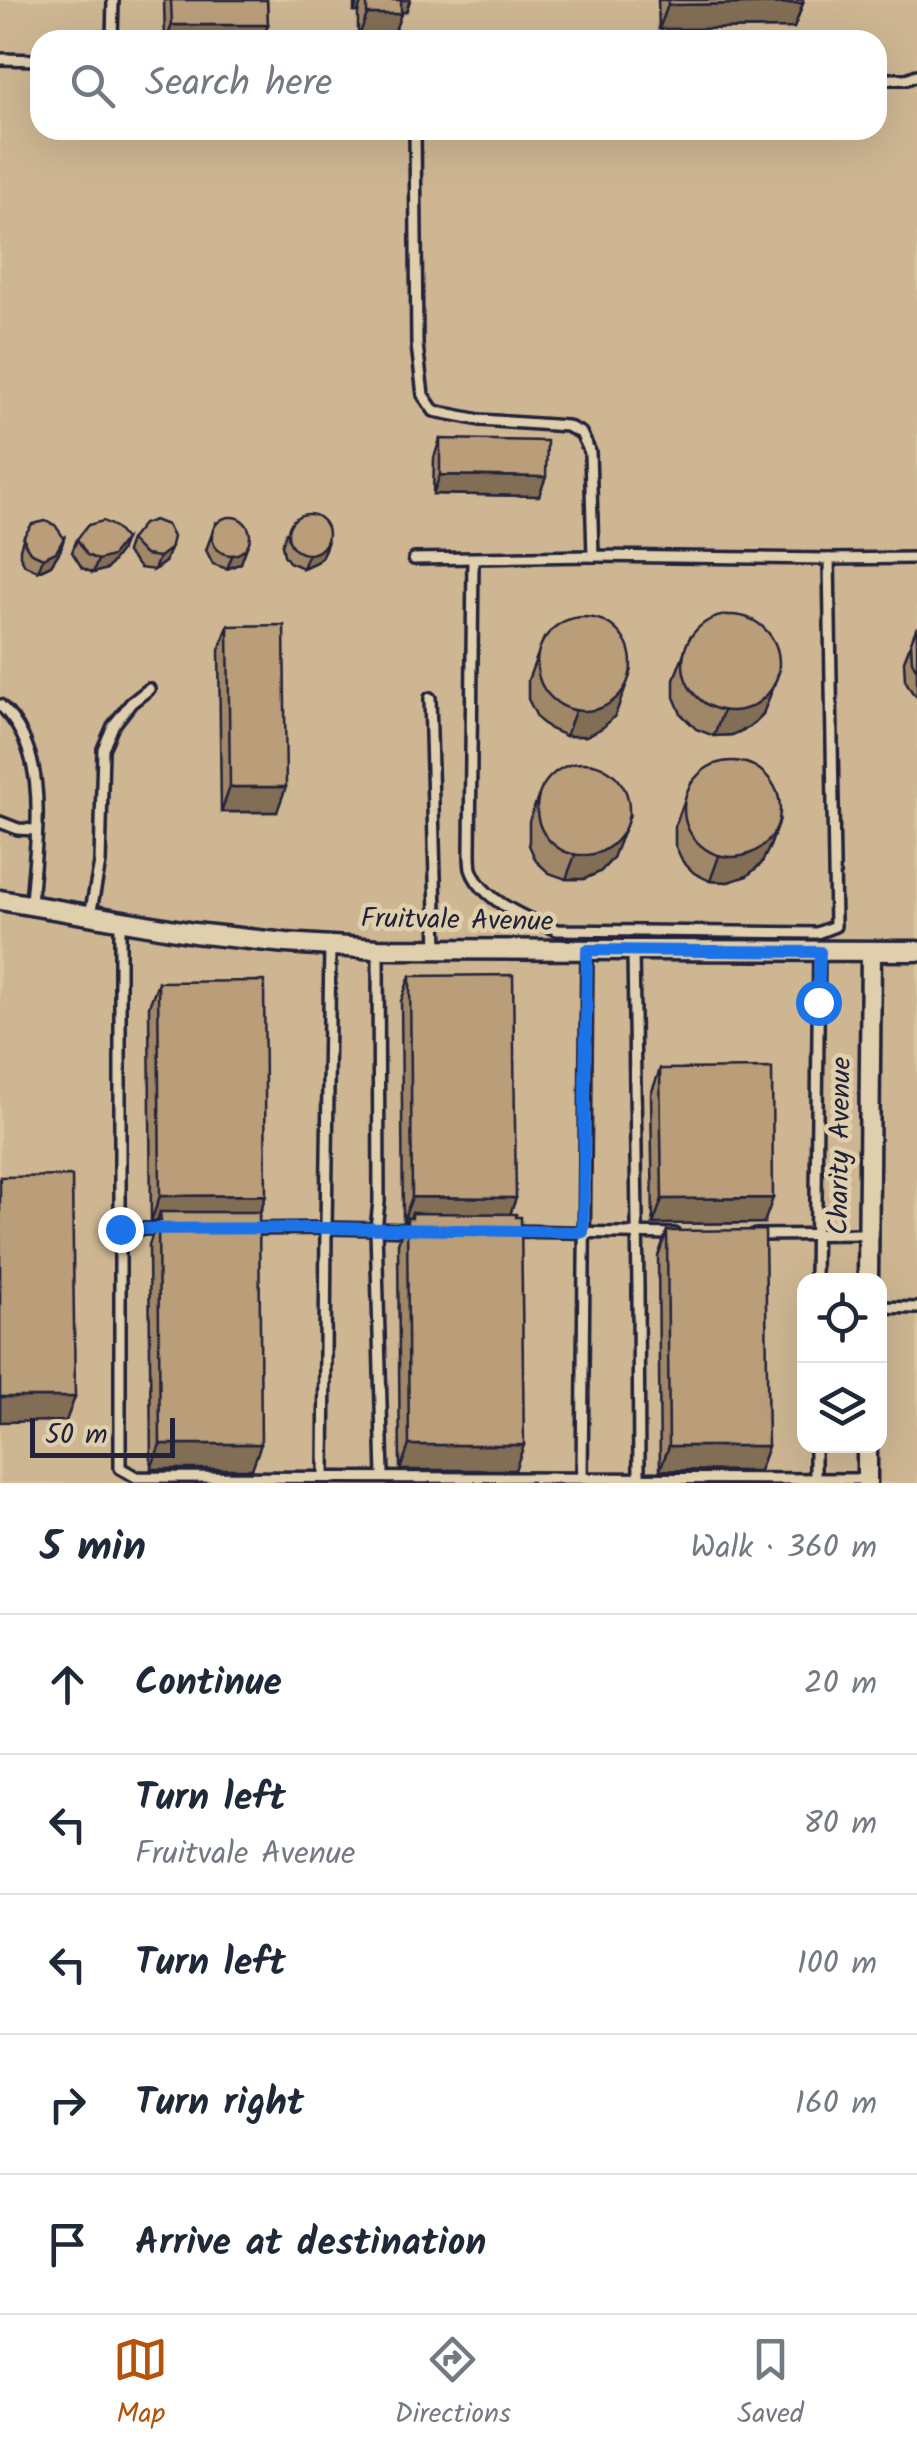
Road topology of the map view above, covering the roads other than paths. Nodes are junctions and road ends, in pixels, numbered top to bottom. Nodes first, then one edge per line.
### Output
1 (112, 0) edge
2 (112, 30) edge
3 (0, 59) edge
4 (30, 60) edge
5 (917, 76) edge
6 (887, 79) edge
7 (415, 140) edge
8 (594, 556) junction
9 (829, 558) junction
10 (917, 558) edge
11 (414, 559) dead end
12 (474, 559) junction
13 (149, 689) dead end
14 (430, 698) dead end
15 (0, 705) edge
16 (0, 822) edge
17 (35, 830) junction
18 (0, 900) edge
19 (31, 904) junction
20 (90, 914) junction
21 (120, 921) junction
22 (330, 946) junction
23 (378, 949) junction
24 (437, 949) junction
25 (587, 950) junction
26 (633, 950) junction
27 (917, 951) edge
28 (820, 952) junction
29 (870, 952) junction
30 (326, 1228) junction
31 (120, 1229) junction
32 (176, 1229) edge
33 (232, 1229) edge
34 (376, 1229) junction
35 (414, 1230) edge
36 (508, 1231) edge
37 (583, 1232) junction
38 (638, 1234) junction
39 (677, 1234) edge
40 (868, 1234) junction
41 (736, 1235) edge
42 (815, 1236) junction
43 (815, 1273) edge
44 (868, 1273) edge
45 (887, 1307) edge
46 (917, 1308) edge
47 (815, 1453) edge
48 (867, 1453) edge
49 (324, 1476) junction
50 (383, 1476) junction
51 (582, 1478) junction
52 (639, 1478) junction
53 (815, 1480) junction
54 (867, 1481) edge

1 - 2 lane
3 - 4 lane
5 - 6 lane
7 - 8 lane
8 - 9 lane
8 - 12 lane
9 - 10 lane
9 - 12 lane
11 - 12 lane
13 - 20 lane
14 - 24 lane
15 - 17 lane
16 - 17 lane
17 - 19 lane
18 - 19 street, Fruitvale Avenue
19 - 20 street, Fruitvale Avenue
20 - 21 street, Fruitvale Avenue
21 - 22 street, Fruitvale Avenue
21 - 31 lane
22 - 23 street, Fruitvale Avenue
22 - 30 lane
23 - 24 street, Fruitvale Avenue
23 - 34 lane
24 - 25 street, Fruitvale Avenue
25 - 26 street, Fruitvale Avenue
25 - 37 lane
26 - 28 street, Fruitvale Avenue
26 - 38 lane
27 - 29 street, Fruitvale Avenue
28 - 29 street, Fruitvale Avenue
28 - 42 lane
29 - 40 street, Charity Avenue
30 - 33 lane
30 - 34 lane
30 - 49 lane
31 - 32 lane
31 - 49 lane
34 - 35 lane
34 - 50 lane
36 - 37 lane
37 - 38 lane
37 - 51 lane
38 - 39 lane
38 - 52 lane
40 - 42 lane
40 - 44 street, Charity Avenue
41 - 42 lane
42 - 43 lane
45 - 46 lane
47 - 53 lane
48 - 54 street
49 - 50 lane
50 - 51 lane
51 - 52 lane
52 - 53 lane
53 - 54 lane

